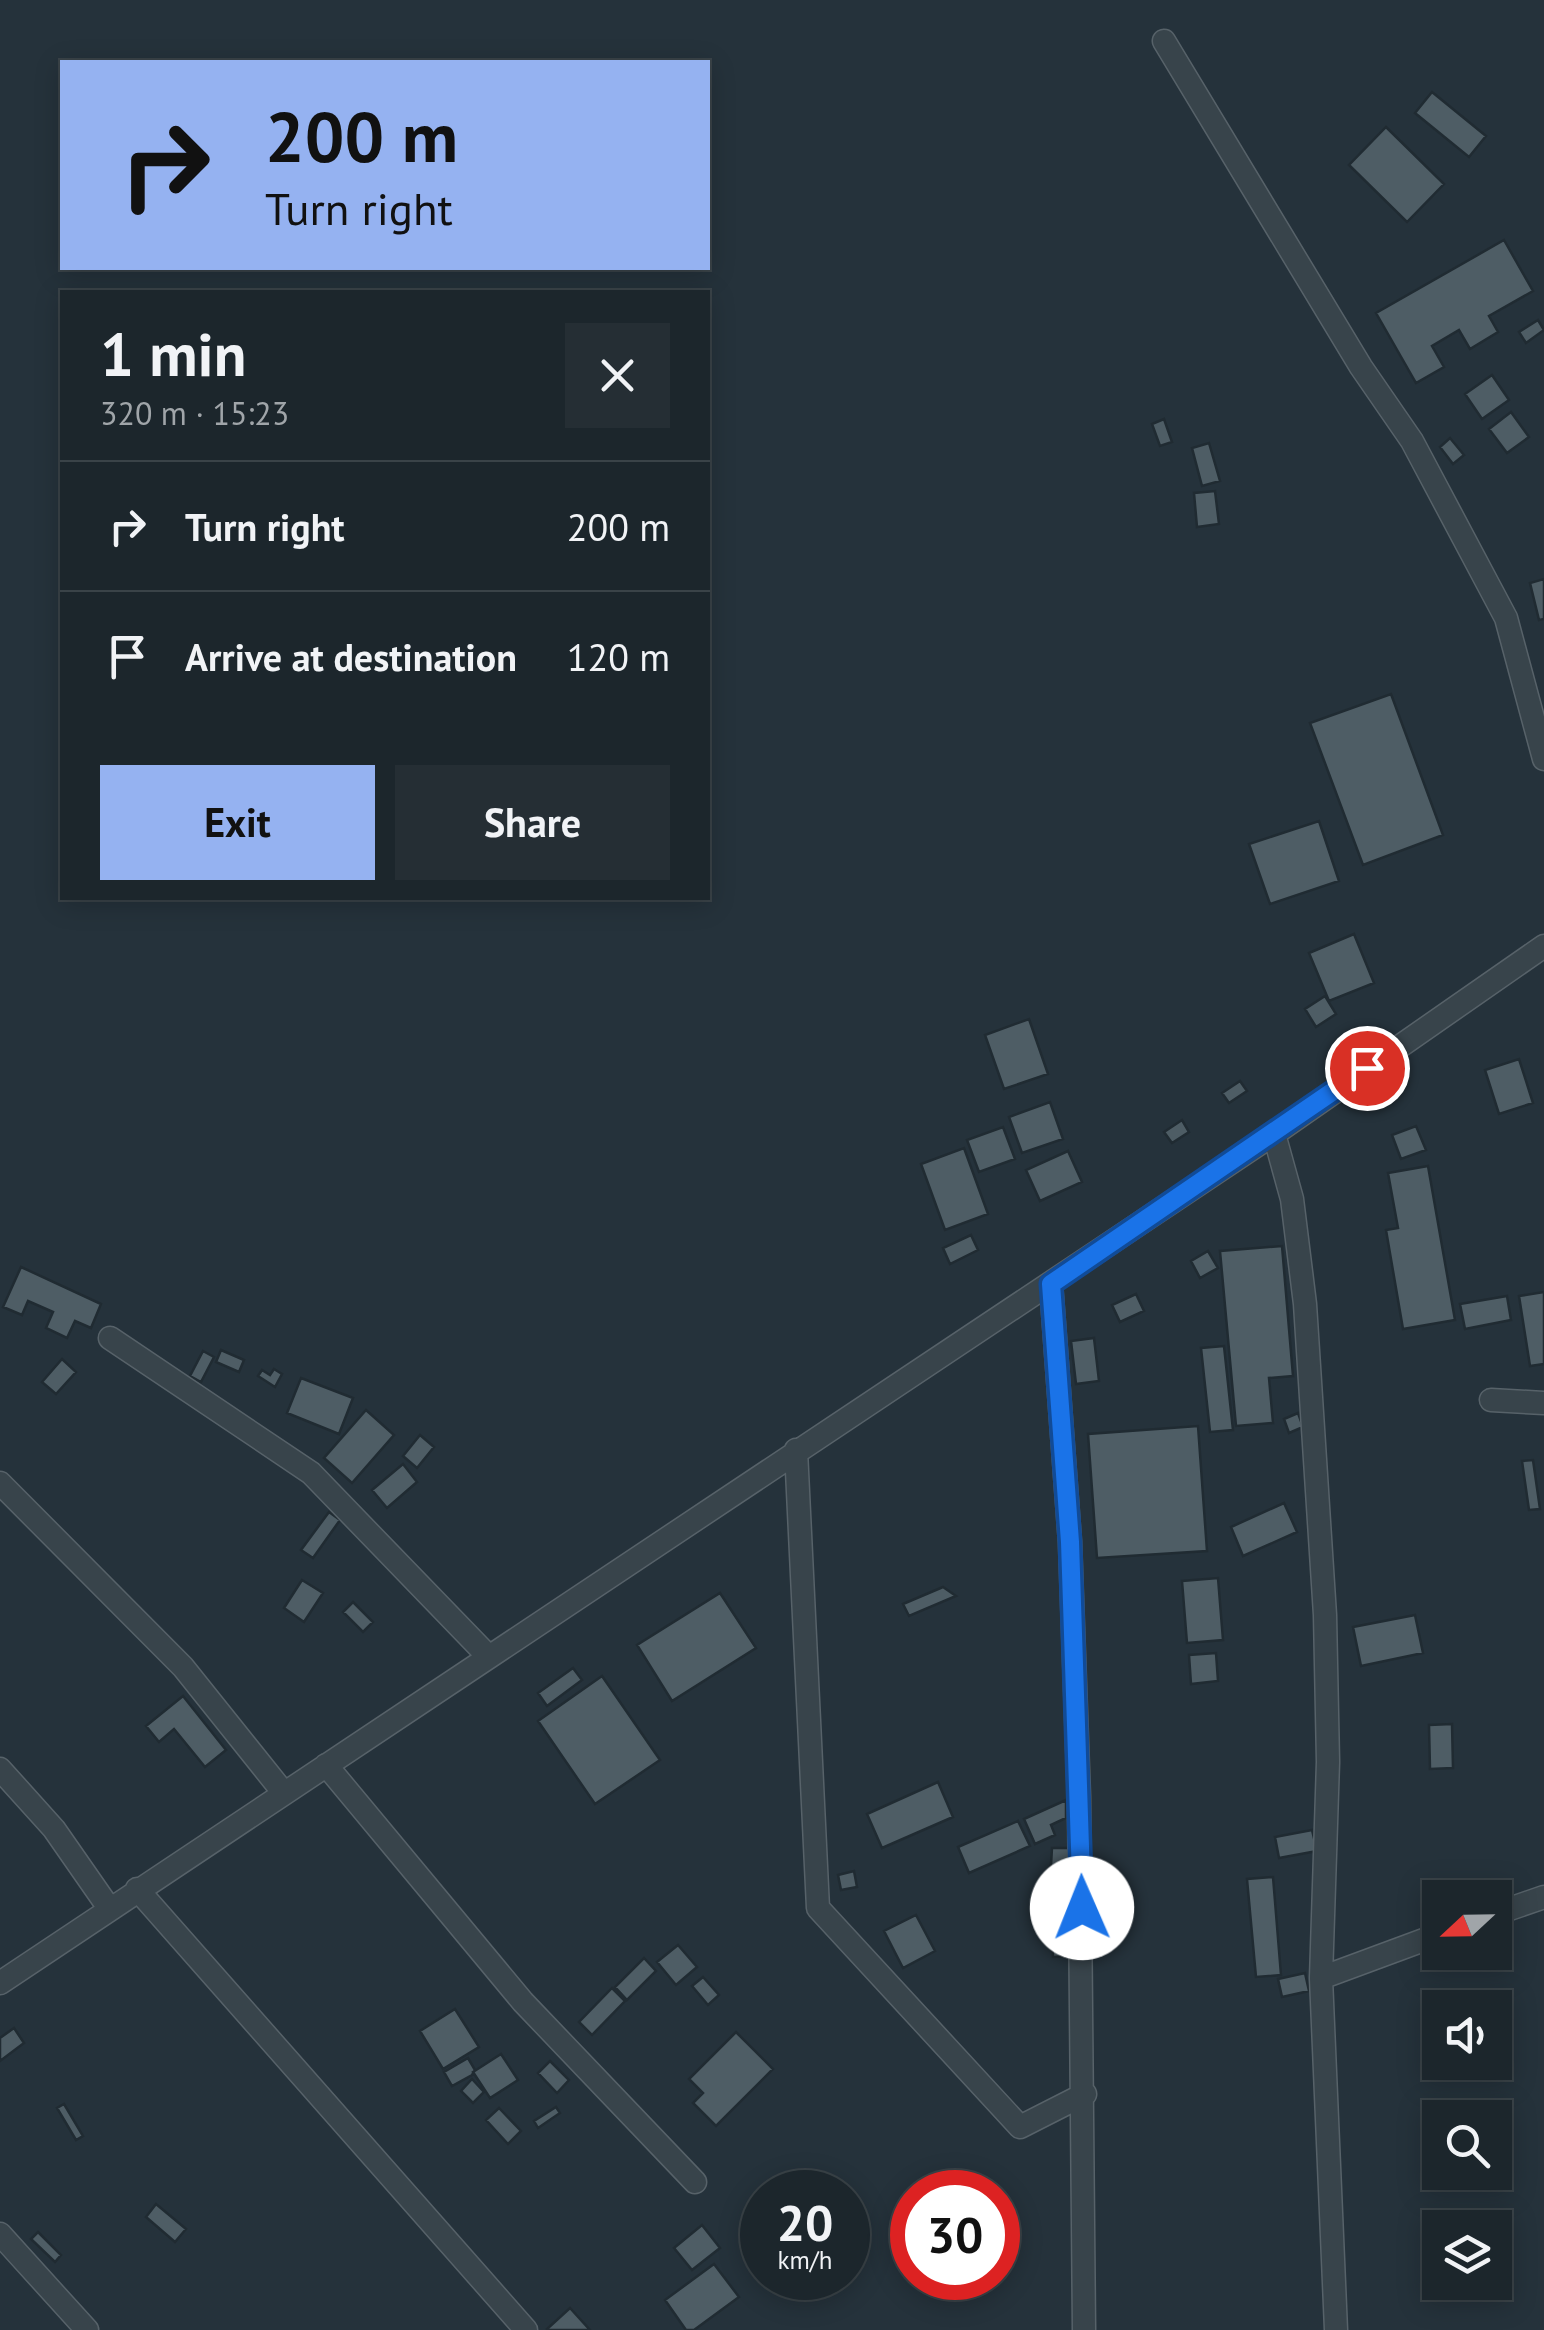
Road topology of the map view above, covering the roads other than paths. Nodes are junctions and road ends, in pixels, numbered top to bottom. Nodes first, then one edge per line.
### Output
1 (1164, 41) dead end
2 (1544, 759) edge
3 (1544, 946) edge
4 (1274, 1134) junction
5 (1051, 1284) junction
6 (110, 1338) dead end
7 (1490, 1400) dead end
8 (1544, 1403) edge
9 (796, 1450) junction
10 (0, 1483) edge
11 (488, 1656) junction
12 (326, 1765) junction
13 (0, 1769) edge
14 (284, 1792) junction
15 (137, 1889) junction
16 (1544, 1898) edge
17 (108, 1908) junction
18 (1512, 1908) edge
19 (1422, 1941) edge
20 (1322, 1978) junction
21 (0, 1983) edge
22 (1085, 2094) junction
23 (695, 2182) dead end
24 (0, 2234) edge
25 (86, 2330) edge
26 (526, 2330) edge
27 (1084, 2330) edge
28 (1336, 2330) edge

1 - 2 street
3 - 4 street
4 - 5 street
4 - 20 street
5 - 9 street
5 - 22 street
6 - 11 street
7 - 8 street
9 - 11 street
9 - 22 street
10 - 14 street
11 - 12 street
12 - 14 street
12 - 23 street
13 - 17 street
14 - 15 street
15 - 17 street
15 - 26 street
16 - 18 street
17 - 21 street
19 - 20 street
20 - 28 street
22 - 27 street
24 - 25 street

